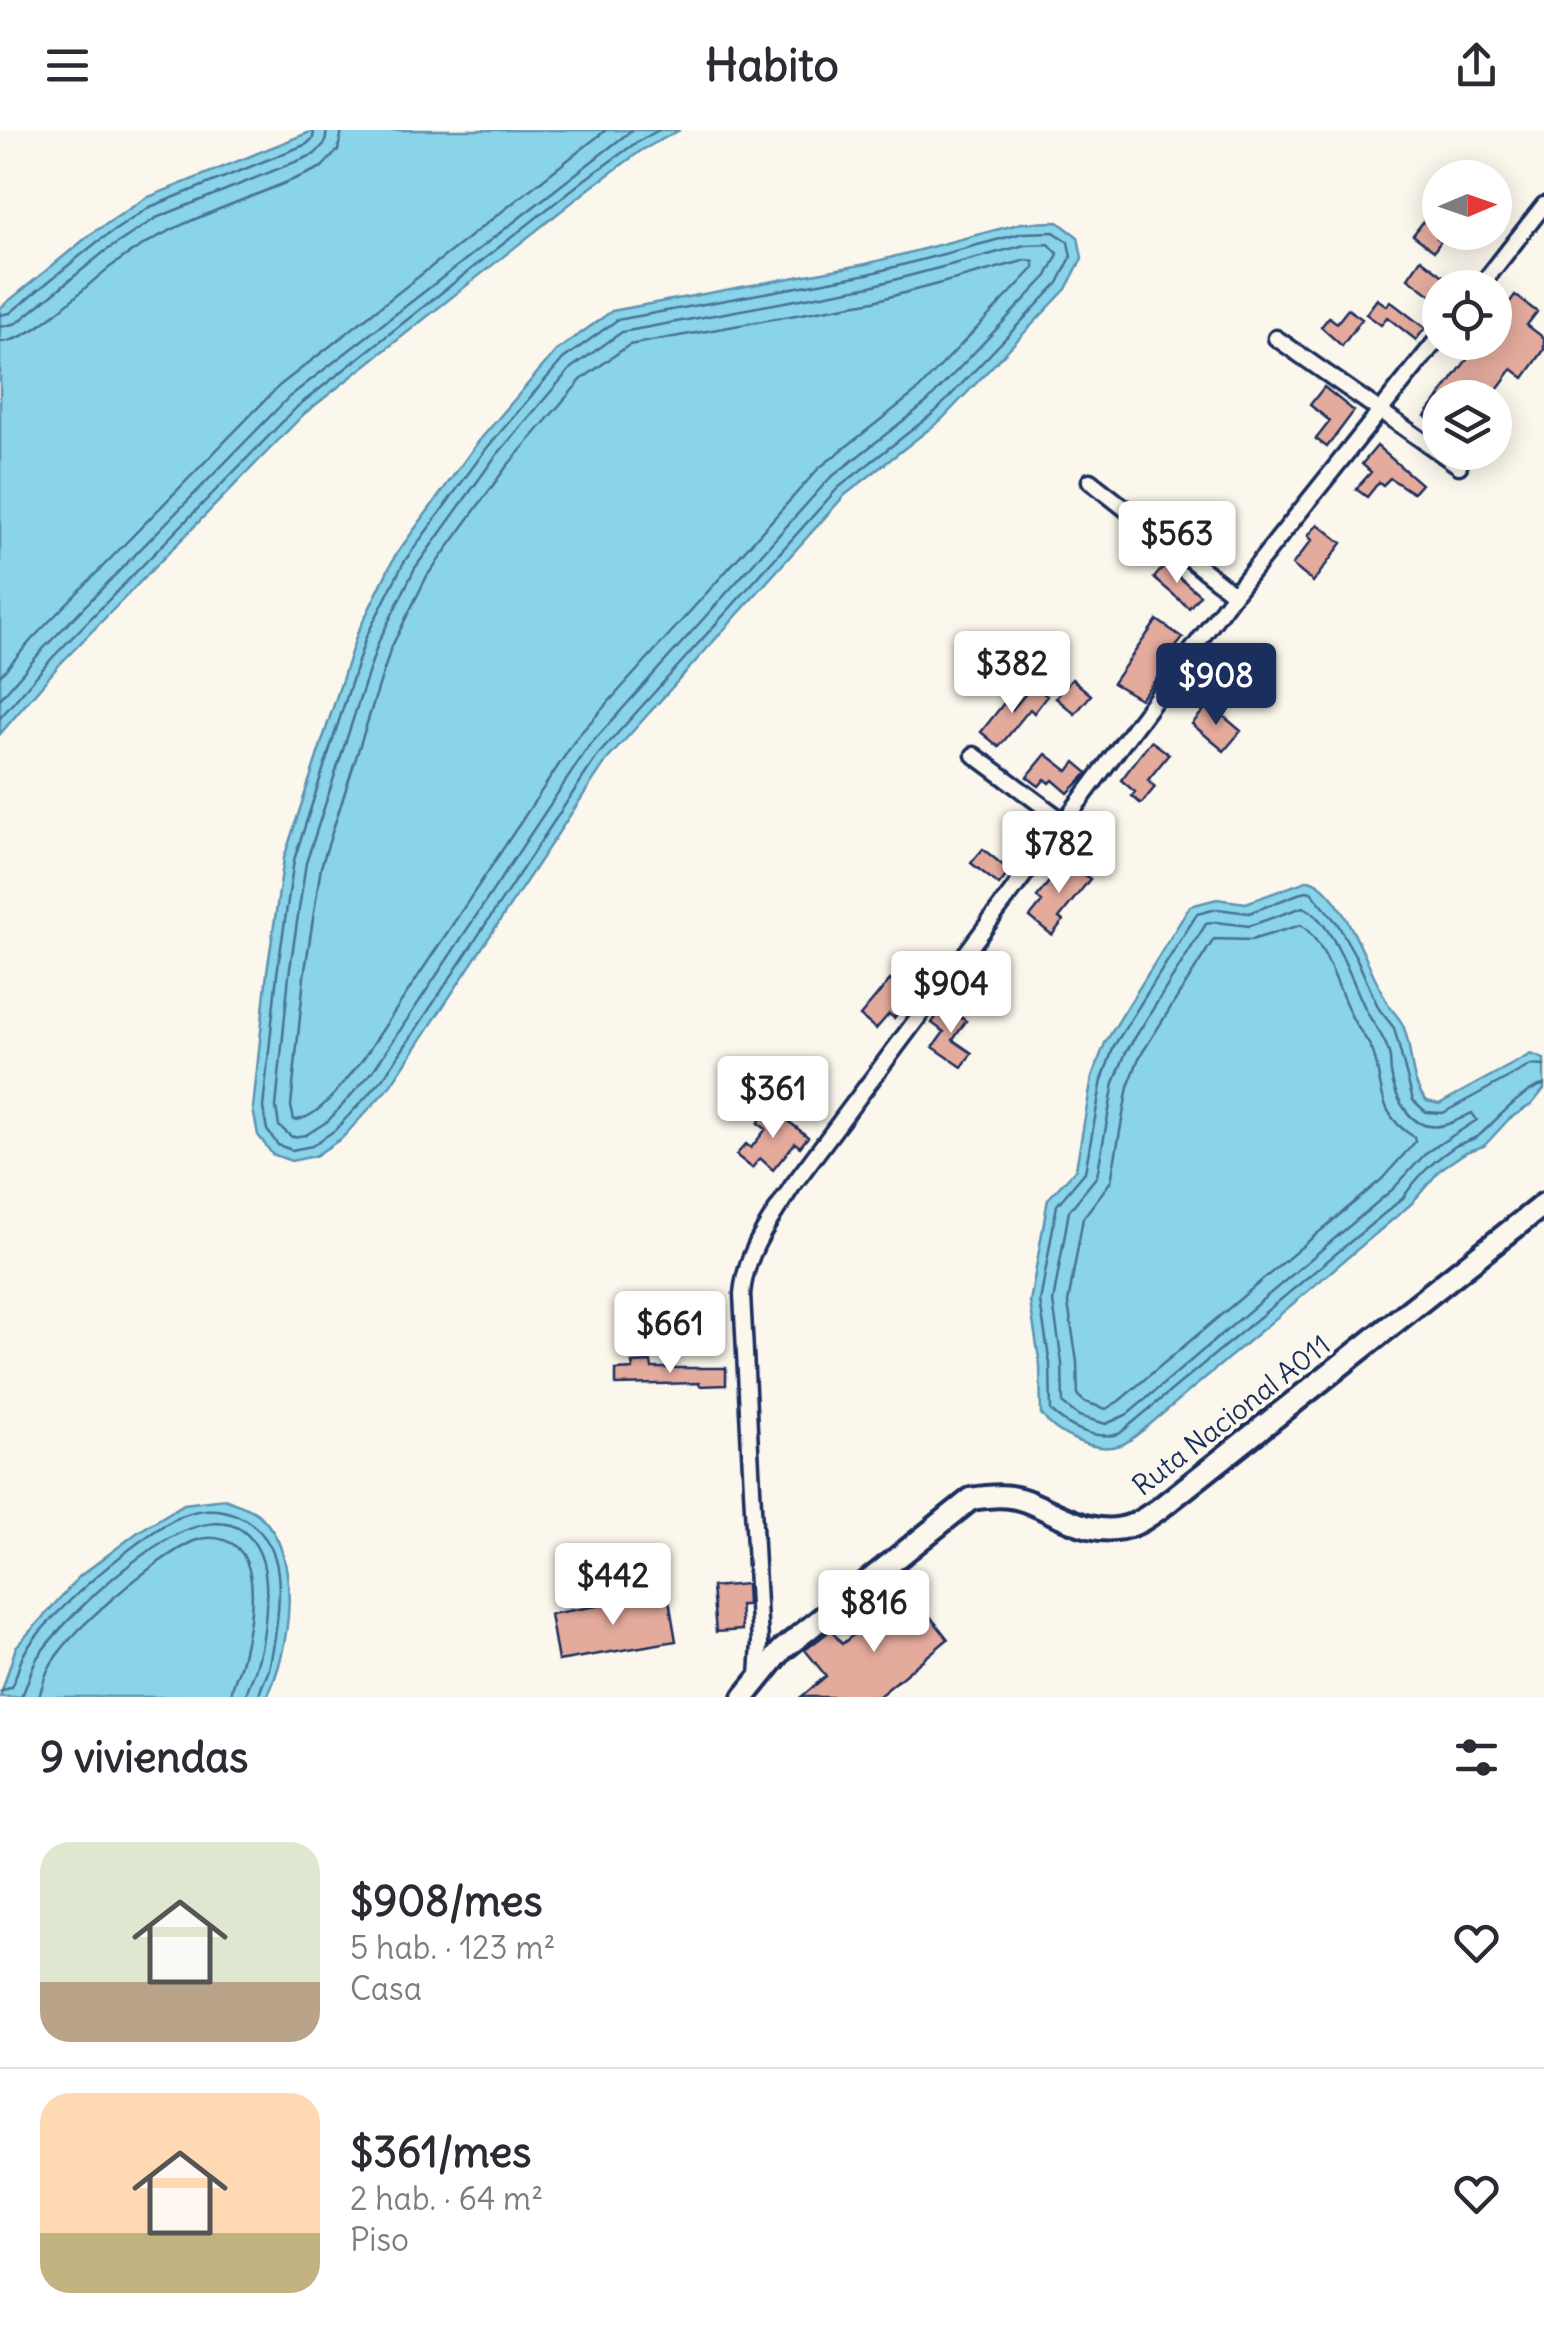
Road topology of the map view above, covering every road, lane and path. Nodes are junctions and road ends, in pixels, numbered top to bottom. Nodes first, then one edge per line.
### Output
1 (1542, 210) edge
2 (1493, 270) edge
3 (1276, 338) dead end
4 (1422, 359) edge
5 (1380, 412) junction
6 (1422, 441) edge
7 (1090, 481) dead end
8 (1234, 594) junction
9 (974, 754) dead end
10 (1063, 821) junction
11 (1544, 1204) edge
12 (750, 1689) edge

1 - 2 street
3 - 5 street
4 - 5 street
5 - 6 street
5 - 8 street
7 - 8 street
8 - 10 street
9 - 10 street
10 - 12 street
11 - 12 main road, Ruta Nacional A011

